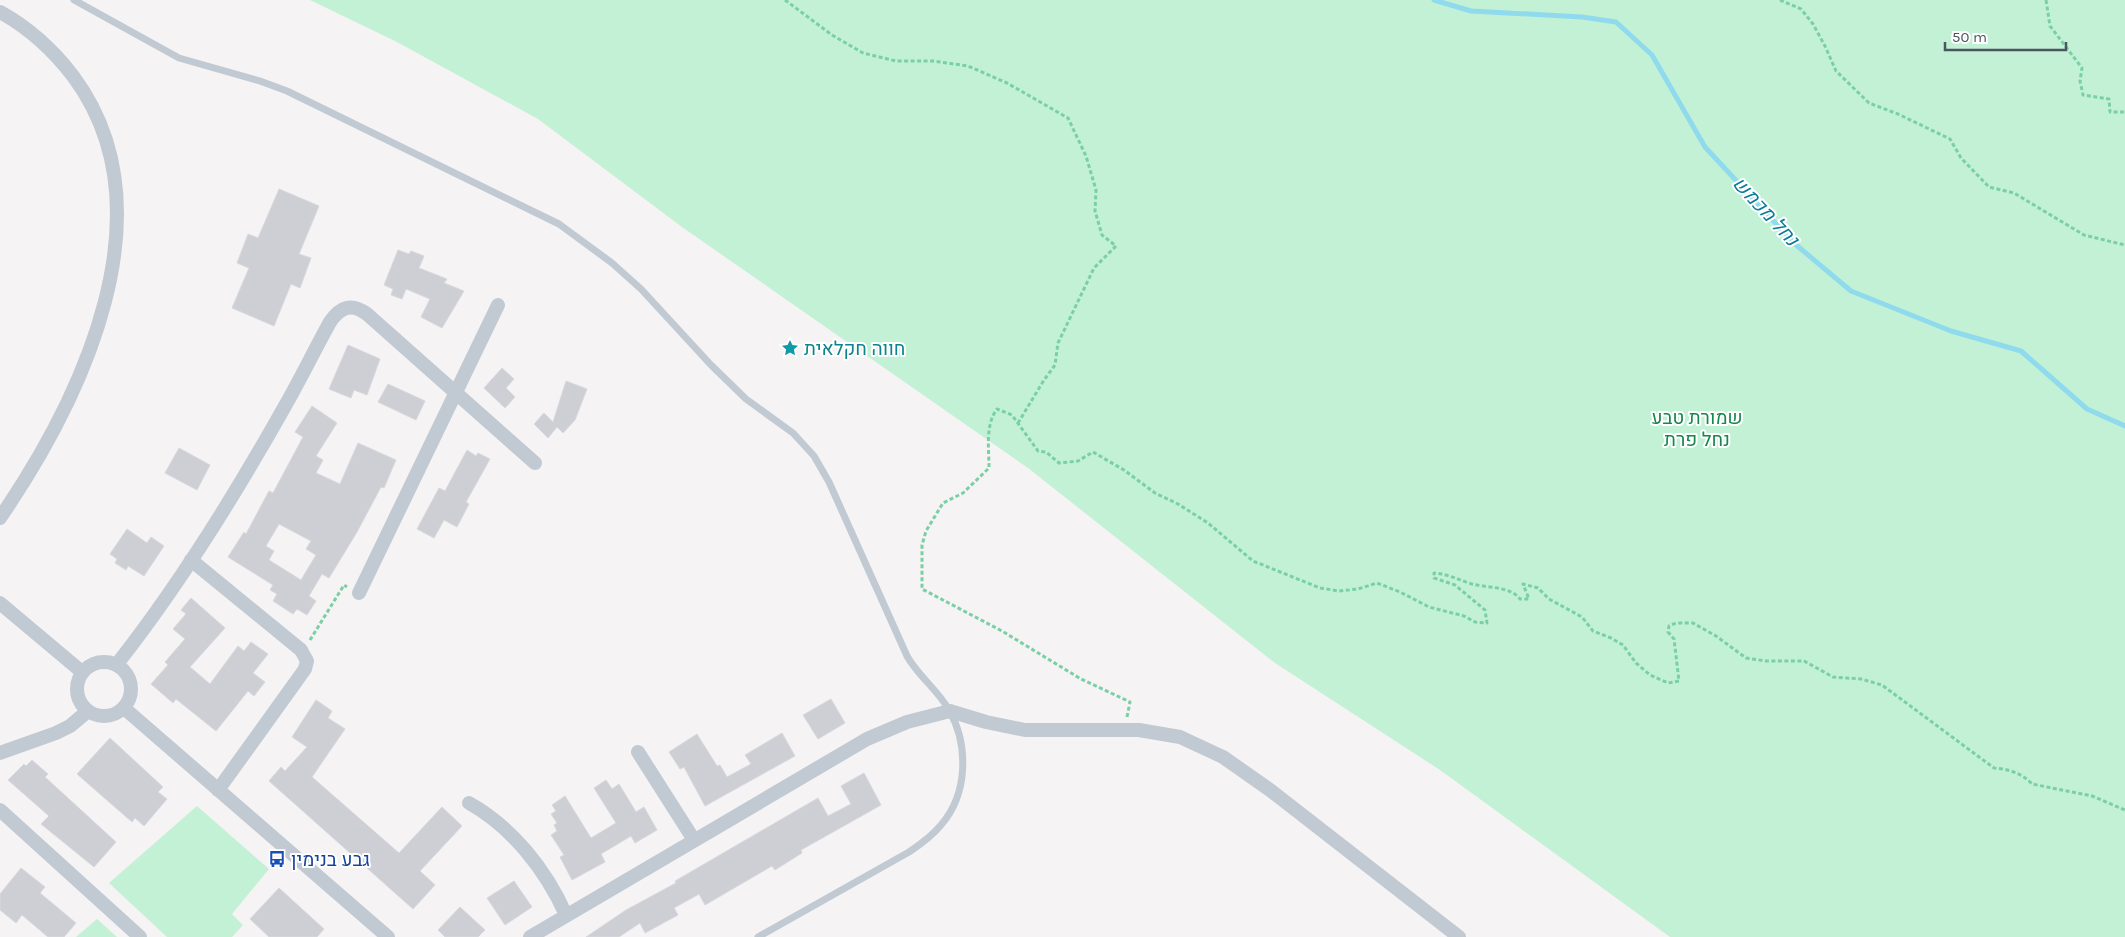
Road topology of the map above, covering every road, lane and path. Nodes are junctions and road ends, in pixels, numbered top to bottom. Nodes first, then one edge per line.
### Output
1 (74, 0) edge
2 (785, 0) edge
3 (1780, 0) edge
4 (2046, 0) edge
5 (0, 12) edge
6 (2125, 112) edge
7 (2125, 245) edge
8 (498, 305) dead end
9 (456, 391) junction
10 (1018, 423) junction
11 (535, 462) dead end
12 (0, 518) edge
13 (191, 560) junction
14 (359, 593) joint
15 (0, 603) edge
16 (303, 652) junction
17 (117, 664) junction
18 (82, 672) junction
19 (124, 708) junction
20 (88, 711) junction
21 (950, 711) junction
22 (1125, 730) junction
23 (638, 752) dead end
24 (0, 753) edge
25 (218, 790) junction
26 (469, 803) dead end
27 (0, 810) edge
28 (2125, 810) edge
29 (694, 840) junction
30 (566, 915) junction
31 (140, 937) edge
32 (388, 937) edge
33 (530, 937) edge
34 (758, 937) edge
35 (1459, 937) edge

1 - 21 lane
2 - 10 path
3 - 7 path
4 - 6 path
5 - 12 street
8 - 9 street
9 - 11 street
9 - 13 street
9 - 14 street
10 - 22 path
10 - 28 path
13 - 16 street
13 - 17 street
14 - 16 path
15 - 18 street
16 - 25 street
17 - 18 street
17 - 19 street
18 - 20 street
19 - 20 street
19 - 25 street
20 - 24 street
21 - 22 street
21 - 29 street
21 - 34 lane
22 - 35 street
23 - 29 street
25 - 32 street
26 - 30 street
27 - 31 street
29 - 30 street
30 - 33 street

